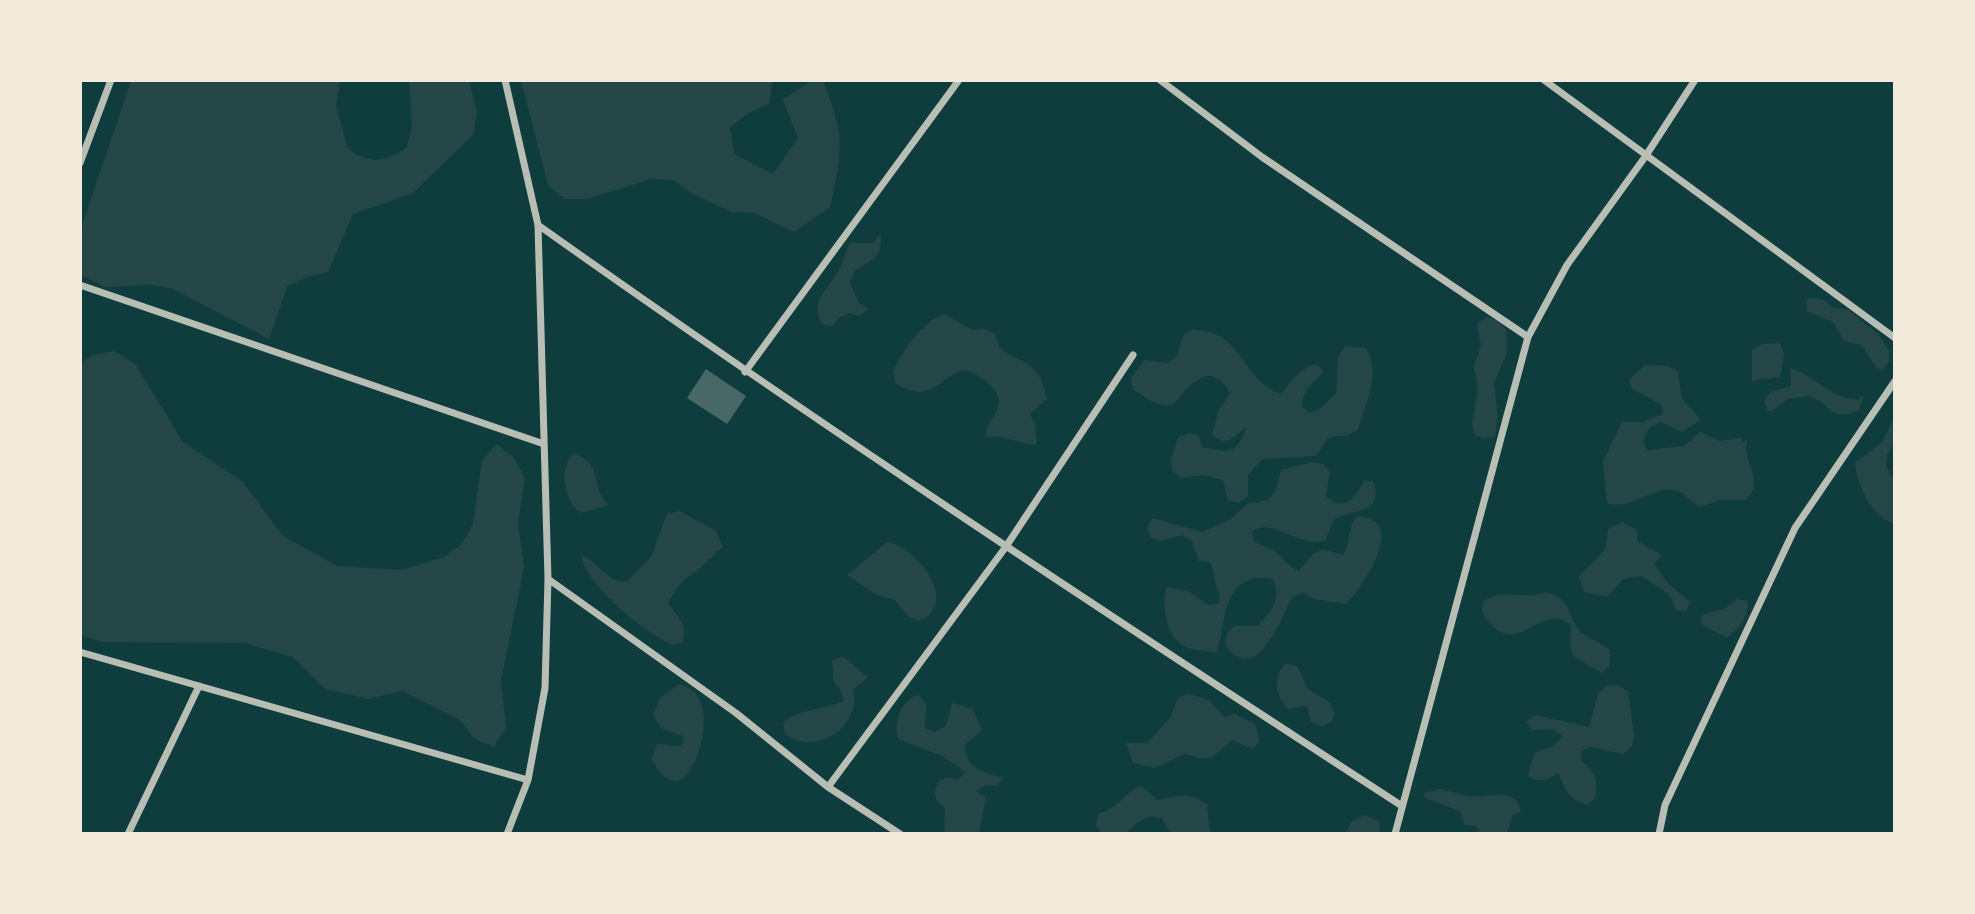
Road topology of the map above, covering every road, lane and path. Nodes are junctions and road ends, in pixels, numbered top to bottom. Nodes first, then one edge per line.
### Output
1 (111, 80) edge
2 (505, 80) edge
3 (960, 80) edge
4 (1160, 80) edge
5 (1544, 80) edge
6 (1695, 80) edge
7 (1645, 157) junction
8 (80, 163) edge
9 (538, 225) junction
10 (80, 285) edge
11 (1528, 337) junction
12 (1895, 338) edge
13 (1133, 355) dead end
14 (745, 372) junction
15 (1895, 381) edge
16 (544, 444) junction
17 (1006, 548) junction
18 (548, 579) junction
19 (80, 652) edge
20 (199, 686) junction
21 (528, 780) junction
22 (828, 787) junction
23 (1402, 806) junction
24 (128, 834) edge
25 (507, 834) edge
26 (900, 834) edge
27 (1395, 834) edge
28 (1659, 834) edge

1 - 8 street
2 - 9 street
3 - 14 street
4 - 11 street
5 - 7 street
6 - 7 street
7 - 11 street
7 - 12 street
9 - 14 street
9 - 16 street
10 - 16 street
11 - 23 street
13 - 17 street
14 - 17 street
15 - 28 street
16 - 18 street
17 - 22 street
17 - 23 street
18 - 21 street
18 - 22 street
19 - 20 street
20 - 21 street
20 - 24 street
21 - 25 street
22 - 26 street
23 - 27 street

